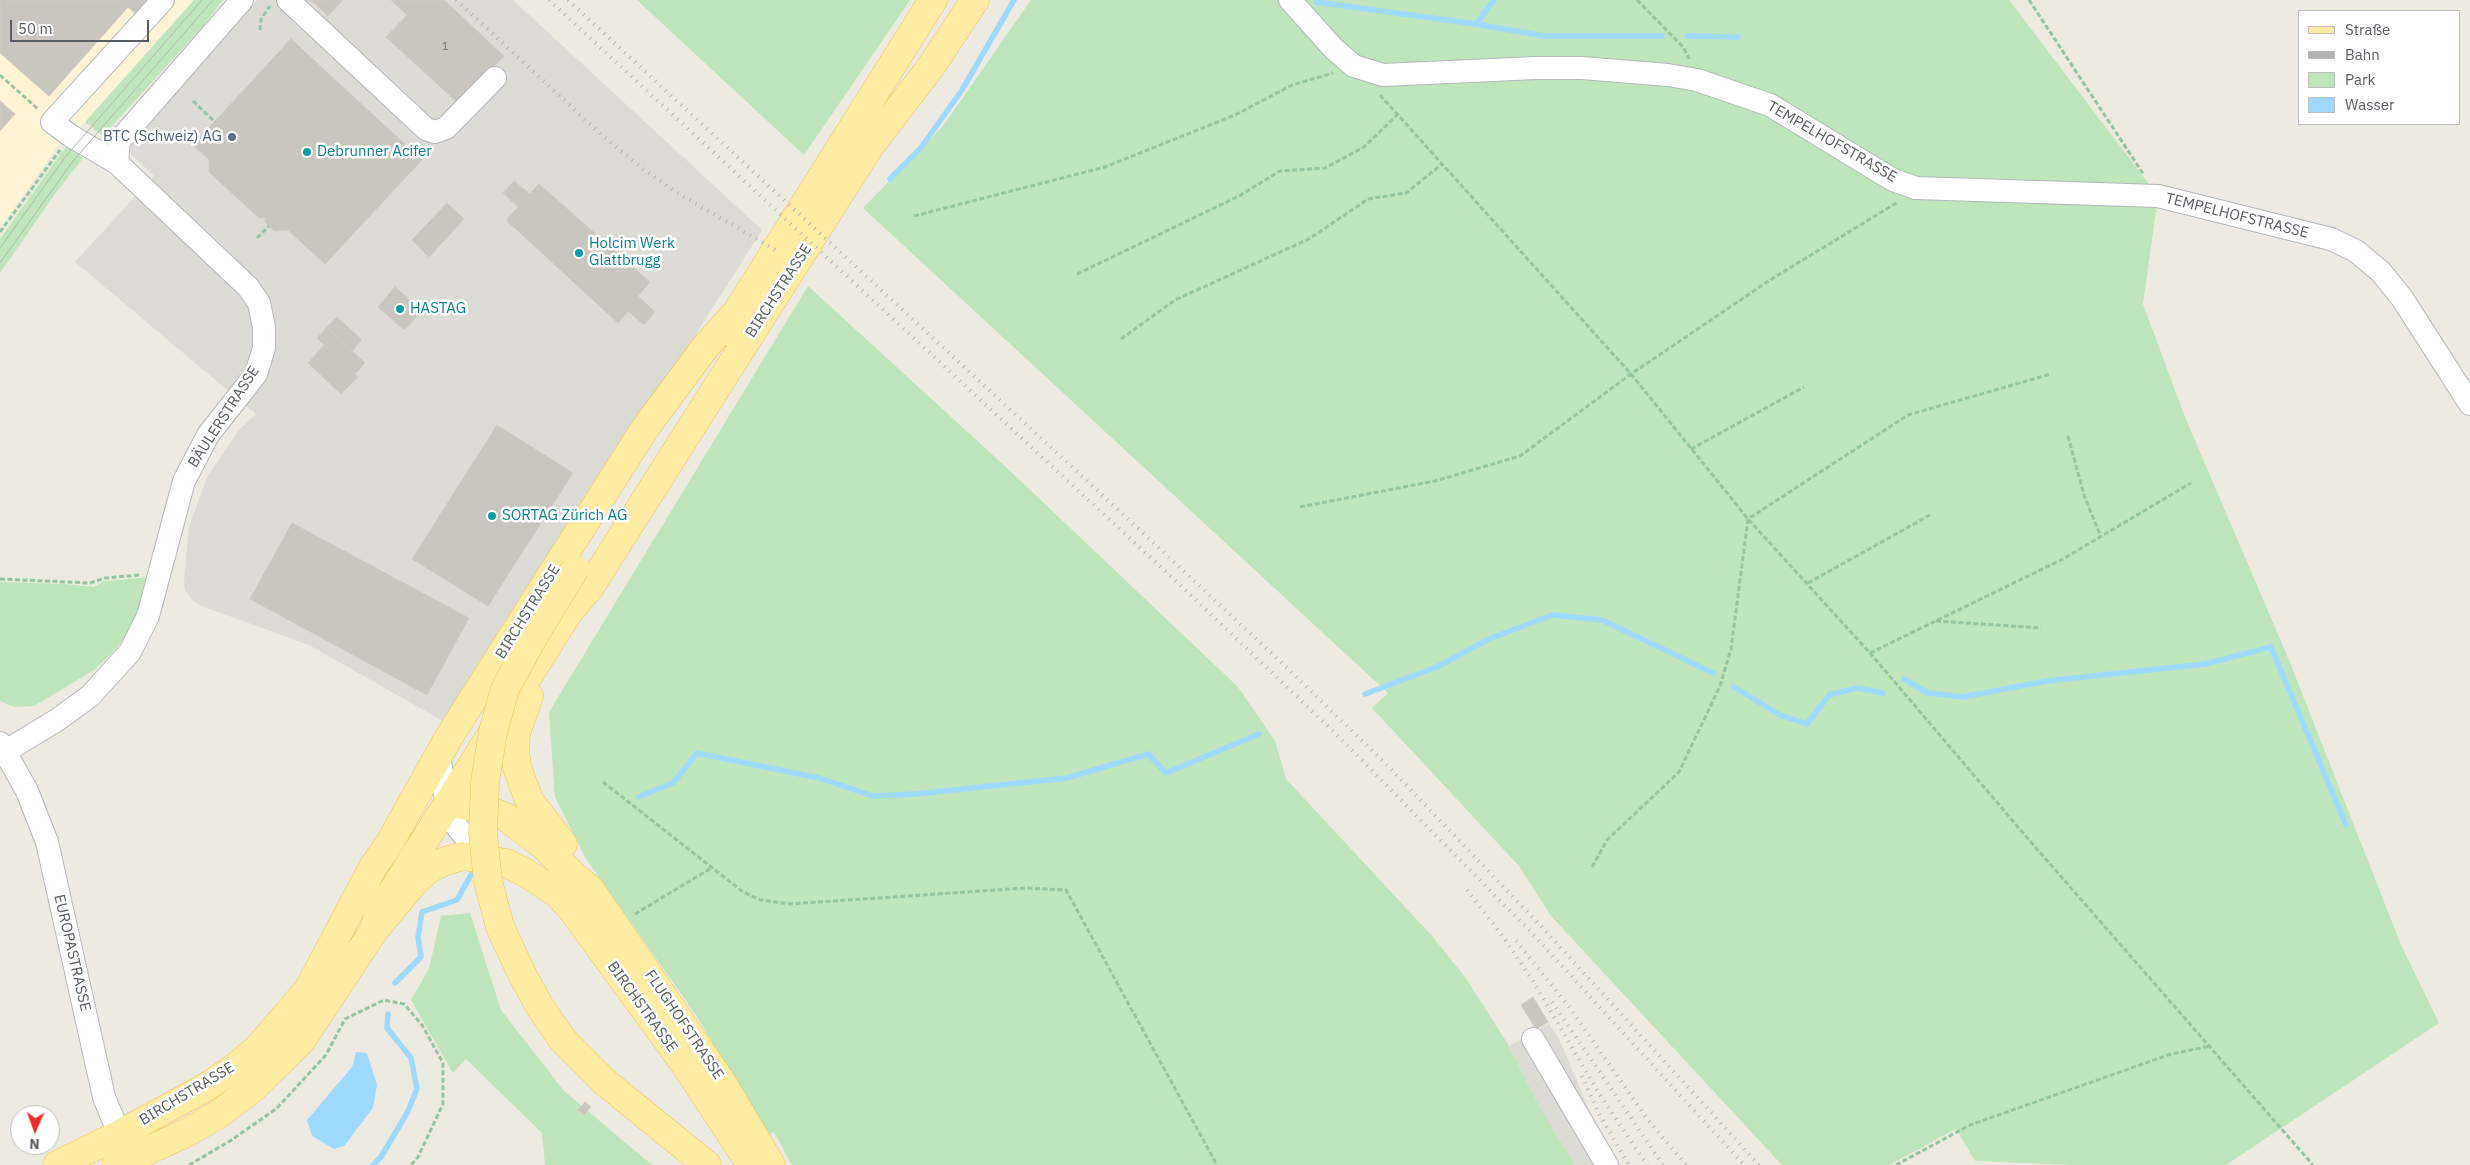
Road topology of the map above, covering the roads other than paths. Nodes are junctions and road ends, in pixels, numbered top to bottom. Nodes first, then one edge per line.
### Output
1 (163, 0) edge
2 (242, 0) edge
3 (288, 0) edge
4 (934, 0) edge
5 (975, 0) edge
6 (1290, 0) edge
7 (495, 78) dead end
8 (117, 163) junction
9 (733, 316) junction
10 (2470, 404) edge
11 (582, 578) junction
12 (3, 747) edge
13 (439, 755) junction
14 (447, 806) junction
15 (389, 844) junction
16 (482, 858) junction
17 (590, 889) junction
18 (373, 932) junction
19 (1533, 1040) dead end
20 (121, 1153) edge
21 (57, 1165) edge
22 (707, 1165) edge
23 (751, 1165) edge
24 (770, 1165) edge
25 (1607, 1165) edge

1 - 8 street, BÄULERSTRASSE
2 - 8 street
3 - 7 street
4 - 9 main road, BIRCHSTRASSE
5 - 11 main road, BIRCHSTRASSE
6 - 10 street, TEMPELHOFSTRASSE
8 - 12 street, BÄULERSTRASSE
9 - 11 main road, BIRCHSTRASSE
9 - 13 main road, BIRCHSTRASSE
11 - 14 main road, BIRCHSTRASSE
11 - 17 main road, BIRCHSTRASSE
11 - 22 main road, BIRCHSTRASSE, bridge
12 - 20 street, EUROPASTRASSE
13 - 14 street
13 - 15 main road, BIRCHSTRASSE
14 - 15 main road, BIRCHSTRASSE
14 - 16 street
14 - 17 main road, BIRCHSTRASSE
14 - 18 main road, BIRCHSTRASSE
15 - 20 main road, BIRCHSTRASSE
16 - 18 main road, BIRCHSTRASSE
16 - 23 main road, BIRCHSTRASSE
17 - 24 main road, FLUGHOFSTRASSE
18 - 20 main road, BIRCHSTRASSE
19 - 25 street
20 - 21 main road, BIRCHSTRASSE

